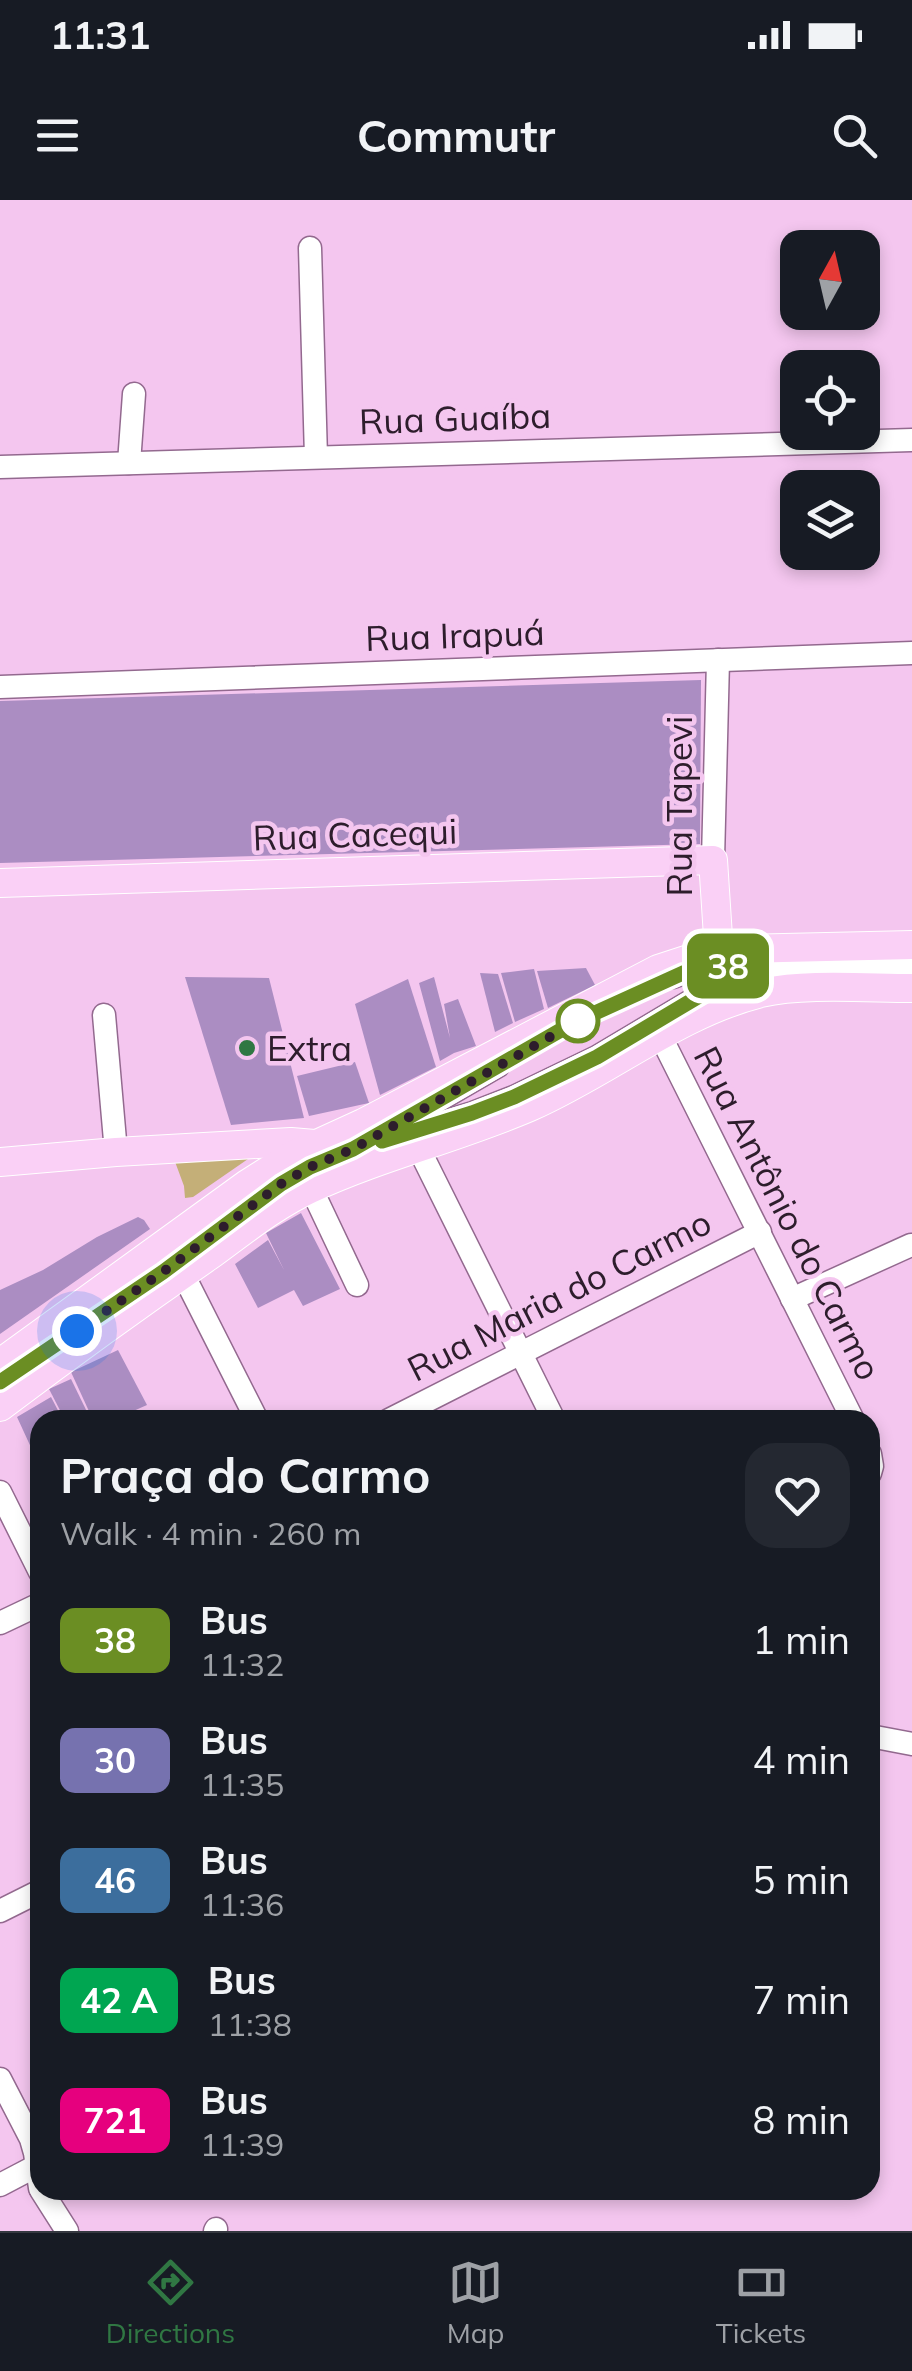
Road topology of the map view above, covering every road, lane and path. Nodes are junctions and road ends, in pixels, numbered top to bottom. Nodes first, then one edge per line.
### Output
1 (310, 248) dead end
2 (134, 394) dead end
3 (912, 440) edge
4 (316, 457) junction
5 (130, 464) junction
6 (0, 467) edge
7 (912, 653) edge
8 (718, 660) junction
9 (0, 687) edge
10 (713, 860) junction
11 (0, 884) edge
12 (912, 945) edge
13 (718, 952) junction
14 (912, 966) edge
15 (763, 970) junction
16 (912, 988) edge
17 (104, 1015) dead end
18 (661, 1037) junction
19 (317, 1144) junction
20 (353, 1149) junction
21 (405, 1151) junction
22 (116, 1152) junction
23 (0, 1162) edge
24 (311, 1188) junction
25 (760, 1232) junction
26 (911, 1245) edge
27 (182, 1274) junction
28 (357, 1285) dead end
29 (792, 1299) junction
30 (520, 1354) junction
31 (0, 1363) edge
32 (0, 1382) edge
33 (0, 1407) edge
34 (252, 1410) edge
35 (409, 1410) edge
36 (549, 1410) edge
37 (848, 1410) edge
38 (0, 1492) edge
39 (30, 1552) edge
40 (30, 1609) edge
41 (0, 1624) edge
42 (880, 1738) edge
43 (912, 1744) edge
44 (30, 1896) edge
45 (0, 1911) edge
46 (0, 2079) edge
47 (30, 2136) edge
48 (30, 2179) edge
49 (0, 2185) edge
50 (51, 2200) edge
51 (67, 2231) edge

1 - 4 street
2 - 5 street
3 - 4 street, Rua Guaíba
4 - 5 street, Rua Guaíba
5 - 6 street, Rua Guaíba
7 - 8 street, Rua Irapuá
8 - 9 street, Rua Irapuá
8 - 10 street, Rua Tapevi
10 - 11 main road, Rua Cacequi
10 - 13 main road, Rua Tapevi
12 - 13 main road
13 - 19 main road
14 - 15 street
15 - 20 street
15 - 20 street
16 - 18 main road
17 - 22 street
18 - 21 main road
18 - 25 street, Rua Antônio do Carmo
19 - 20 main road
19 - 22 main road
19 - 31 main road
20 - 21 main road
20 - 32 street
21 - 24 main road
21 - 30 street
22 - 23 main road
24 - 27 main road
24 - 28 street
25 - 29 street, Rua Antônio do Carmo
25 - 30 street, Rua Maria do Carmo
26 - 29 street
27 - 33 main road
27 - 34 street
29 - 37 street, Rua Antônio do Carmo
30 - 35 street, Rua Maria do Carmo
30 - 36 street
38 - 39 street
40 - 41 street
42 - 43 street
44 - 45 street
46 - 47 street
48 - 49 street
50 - 51 street

